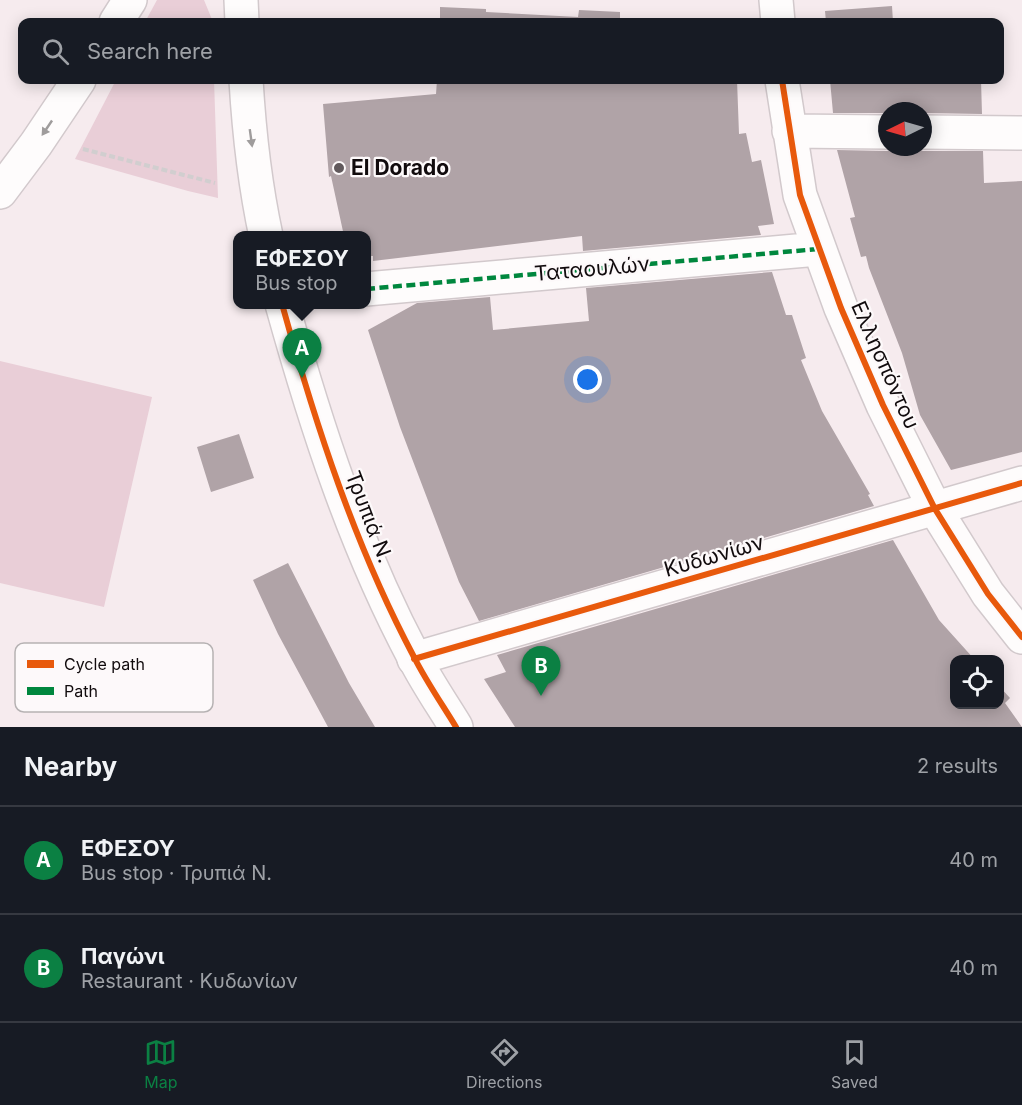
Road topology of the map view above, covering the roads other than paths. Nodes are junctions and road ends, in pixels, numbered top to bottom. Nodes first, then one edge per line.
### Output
1 (130, 0) edge
2 (241, 0) edge
3 (776, 0) edge
4 (119, 18) edge
5 (242, 18) edge
6 (778, 18) edge
7 (77, 84) edge
8 (246, 84) edge
9 (783, 84) edge
10 (789, 131) junction
11 (878, 132) edge
12 (932, 132) edge
13 (1022, 133) edge
14 (0, 192) edge
15 (265, 231) edge
16 (818, 249) junction
17 (371, 289) edge
18 (283, 309) edge
19 (1022, 483) edge
20 (935, 509) junction
21 (1022, 637) edge
22 (414, 659) junction
23 (456, 727) edge

1 - 4 street
2 - 5 street
3 - 6 street
7 -> 14 street
8 -> 15 street
9 - 10 street, Ελλησπόντου
10 - 11 street
10 - 16 street, Ελλησπόντου
12 - 13 street
16 - 17 street, Ταταουλών
16 - 20 street, Ελλησπόντου
18 - 22 street, Τρυπιά Ν.
19 - 20 street, Κυδωνίων
20 - 21 street, Ελλησπόντου
20 - 22 street, Κυδωνίων
22 - 23 street, Τρυπιά Ν.

